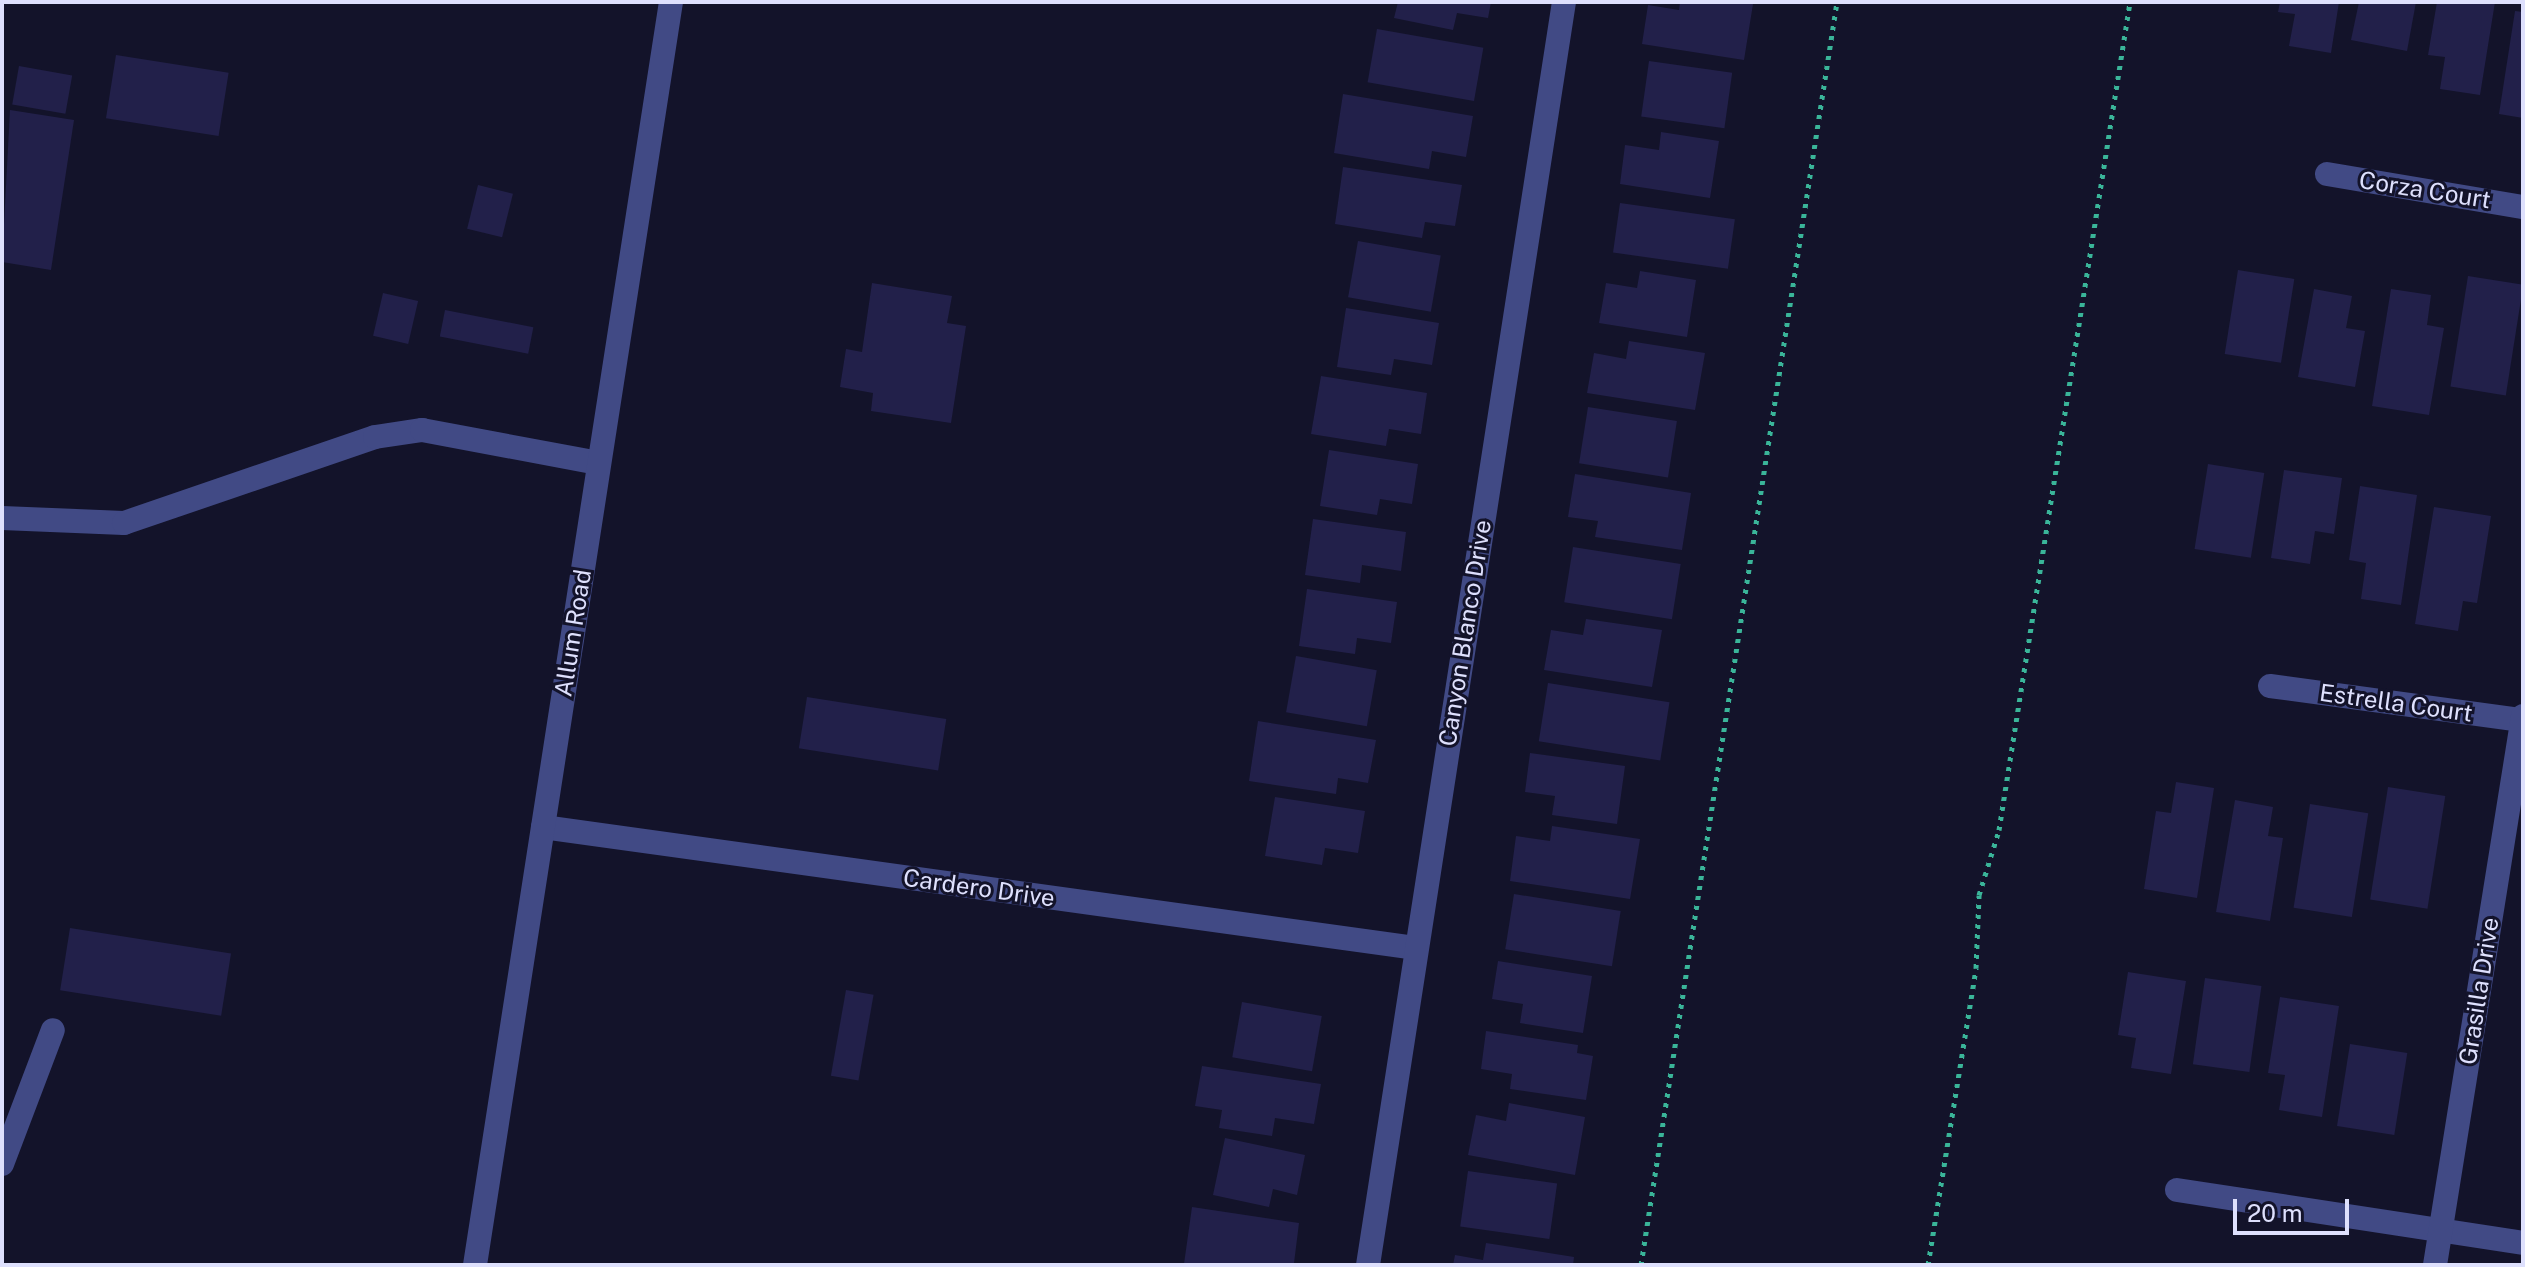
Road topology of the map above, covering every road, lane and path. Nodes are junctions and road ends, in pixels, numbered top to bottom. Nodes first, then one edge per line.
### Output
1 (671, 2) edge
2 (1564, 2) edge
3 (1837, 2) edge
4 (2130, 2) edge
5 (2327, 174) dead end
6 (2523, 207) edge
7 (599, 463) junction
8 (2, 518) edge
9 (2270, 686) dead end
10 (2523, 718) edge
11 (543, 827) junction
12 (1415, 948) junction
13 (53, 1030) dead end
14 (2, 1164) edge
15 (2177, 1190) dead end
16 (2441, 1231) junction
17 (2523, 1243) edge
18 (475, 1265) edge
19 (1368, 1265) edge
20 (1641, 1265) edge
21 (1928, 1265) edge
22 (2435, 1265) edge

1 - 7 street, Allum Road
2 - 12 street, Canyon Blanco Drive
3 - 20 path
4 - 21 path
5 - 6 street, Corza Court
7 - 8 street
7 - 11 street, Allum Road
9 - 10 street, Estrella Court
10 - 16 street, Grasilla Drive
11 - 12 street, Cardero Drive
11 - 18 street, Allum Road
12 - 19 street, Canyon Blanco Drive
13 - 14 street
15 - 16 street
16 - 17 street
16 - 22 street, Grasilla Drive

